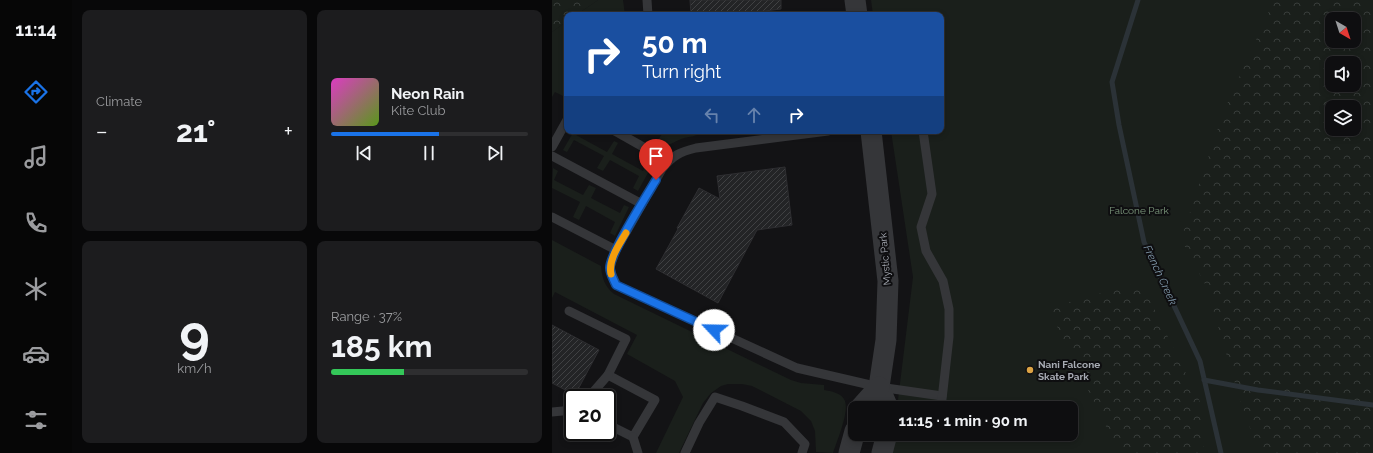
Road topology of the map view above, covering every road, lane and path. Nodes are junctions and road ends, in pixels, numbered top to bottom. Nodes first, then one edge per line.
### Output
1 (647, 0) edge
2 (855, 0) edge
3 (648, 12) edge
4 (857, 12) edge
5 (564, 125) edge
6 (620, 134) edge
7 (805, 134) edge
8 (871, 134) edge
9 (922, 134) edge
10 (552, 147) edge
11 (552, 156) edge
12 (668, 161) junction
13 (642, 204) junction
14 (552, 217) edge
15 (616, 250) junction
16 (569, 311) dead end
17 (608, 375) junction
18 (879, 387) junction
19 (596, 389) edge
20 (942, 396) junction
21 (866, 401) edge
22 (885, 401) edge
23 (942, 401) edge
24 (564, 411) edge
25 (552, 412) edge
26 (616, 428) edge
27 (633, 437) junction
28 (852, 441) edge
29 (885, 441) edge
30 (638, 453) edge
31 (685, 453) edge
32 (802, 453) edge
33 (849, 453) edge
34 (882, 453) edge

1 - 3 lane
2 - 4 street
5 - 10 lane
6 - 12 lane
7 - 12 lane
8 - 18 street, Mystic Park
9 - 20 lane
11 - 13 lane
12 - 13 lane
13 - 15 lane
14 - 15 lane
15 - 18 lane
16 - 17 lane
17 - 19 lane
17 - 27 lane
18 - 20 lane
18 - 21 street
18 - 22 street
20 - 23 lane
24 - 25 lane
26 - 27 lane
27 - 30 lane
28 - 33 street
29 - 34 street
31 - 32 lane

